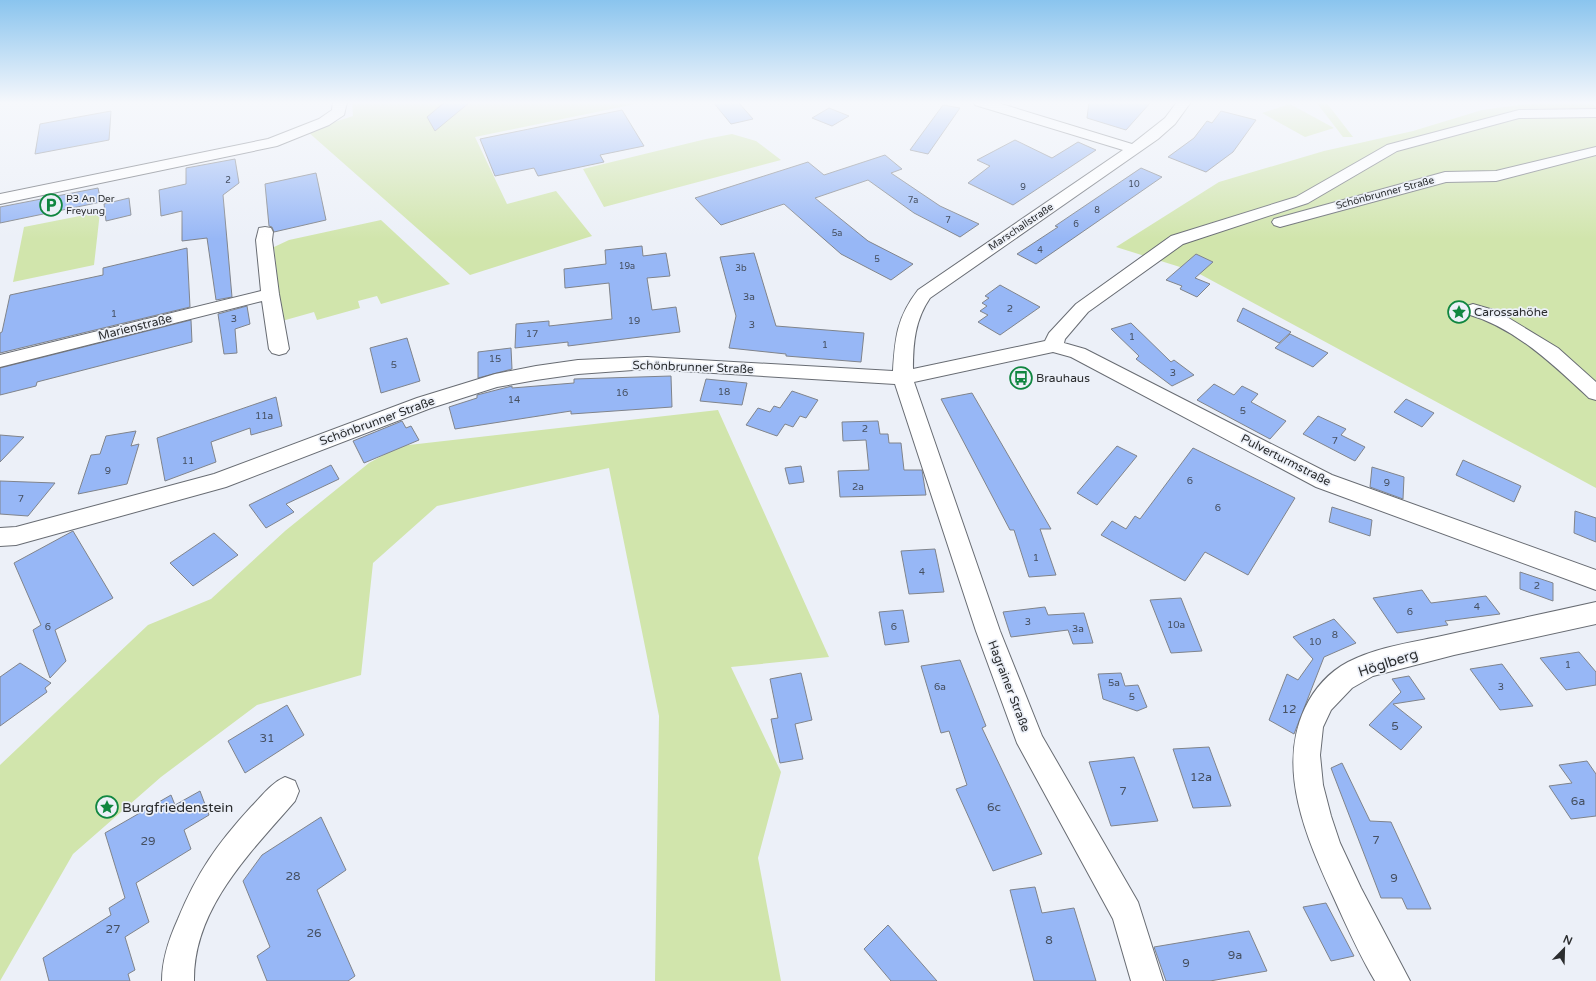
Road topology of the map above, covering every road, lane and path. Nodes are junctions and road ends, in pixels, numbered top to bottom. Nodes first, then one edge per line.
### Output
1 (249, 148) edge
2 (1128, 148) edge
3 (1138, 148) edge
4 (1393, 148) edge
5 (1135, 150) junction
6 (1596, 151) edge
7 (0, 199) edge
8 (1221, 227) junction
9 (265, 232) dead end
10 (270, 294) junction
11 (1473, 310) dead end
12 (1053, 346) junction
13 (280, 349) dead end
14 (0, 361) edge
15 (903, 378) junction
16 (1596, 393) edge
17 (8, 537) edge
18 (1596, 580) edge
19 (1596, 612) edge
20 (285, 791) dead end
21 (178, 981) edge
22 (1147, 981) edge
23 (1394, 981) edge

1 - 7 street
2 - 5 street
3 - 5 street, Marschallstraße
4 - 8 street, Schönbrunner Straße
5 - 15 street, Marschallstraße
6 - 8 street, Schönbrunner Straße
8 - 12 street, Schönbrunner Straße
9 - 10 street
10 - 13 street
10 - 14 street, Marienstraße
11 - 16 street
12 - 15 street, Schönbrunner Straße
12 - 18 street, Pulverturmstraße
15 - 17 street, Schönbrunner Straße
15 - 22 street, Hagrainer Straße
19 - 23 street, Höglberg
20 - 21 street

